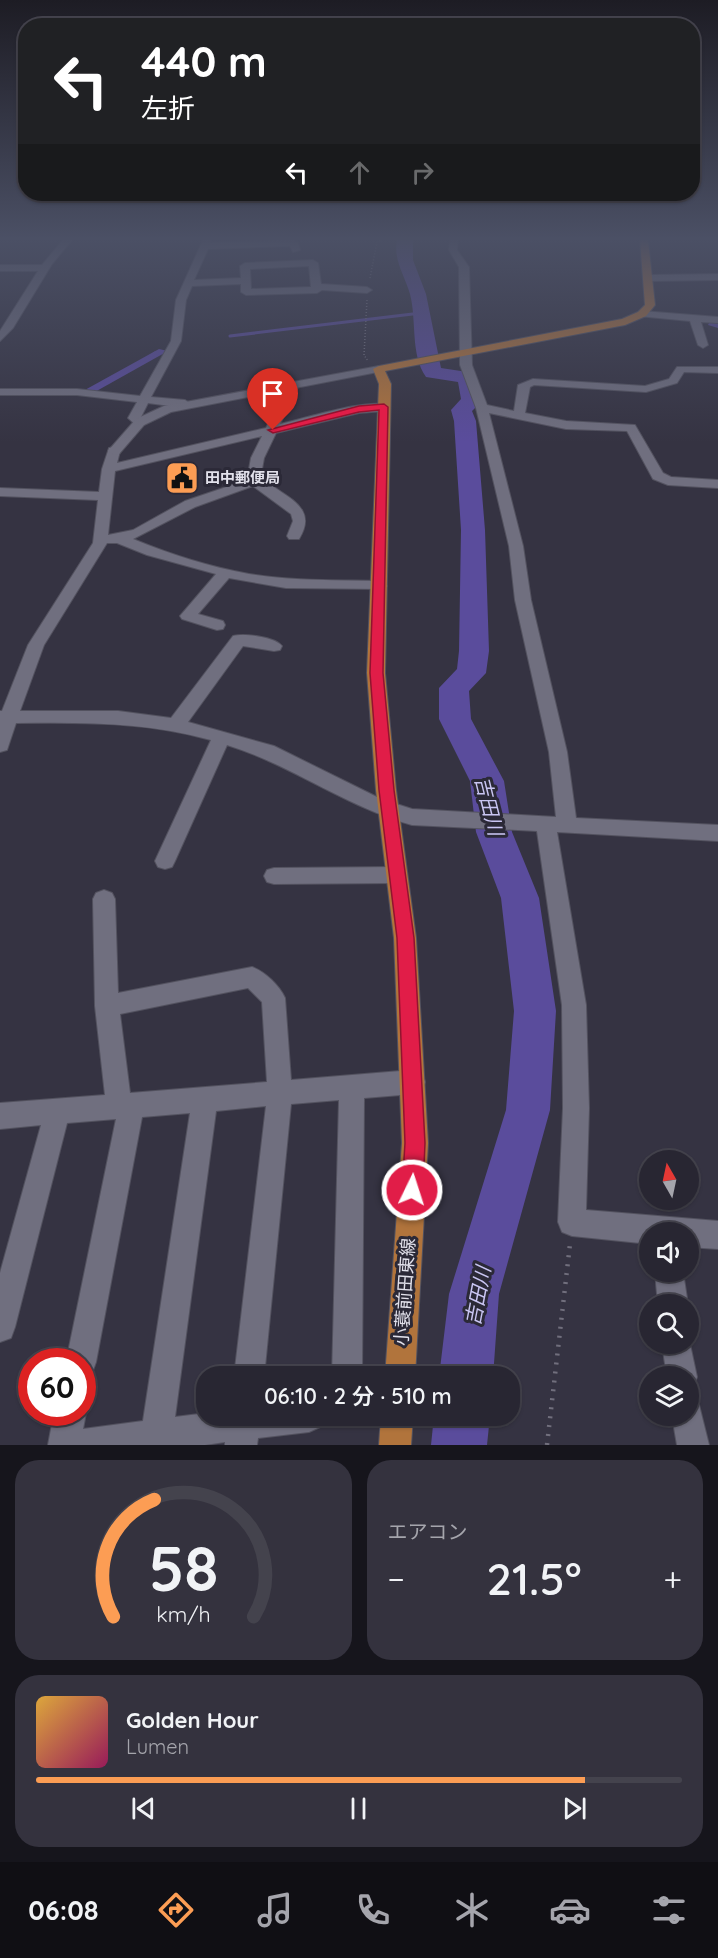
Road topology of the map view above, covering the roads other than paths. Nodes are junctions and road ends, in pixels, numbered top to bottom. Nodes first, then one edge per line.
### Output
1 (22, 307) edge
2 (180, 307) edge
3 (463, 307) edge
4 (648, 307) edge
5 (642, 314) junction
6 (0, 319) edge
7 (695, 319) junction
8 (15, 320) junction
9 (718, 320) edge
10 (0, 338) edge
11 (703, 345) dead end
12 (461, 353) junction
13 (383, 368) junction
14 (718, 370) edge
15 (293, 385) junction
16 (0, 392) edge
17 (141, 400) junction
18 (185, 404) junction
19 (384, 407) junction
20 (482, 408) junction
21 (518, 417) junction
22 (140, 422) junction
23 (273, 430) junction
24 (109, 469) junction
25 (253, 482) junction
26 (718, 484) edge
27 (0, 492) edge
28 (105, 496) junction
29 (294, 536) dead end
30 (101, 539) junction
31 (119, 539) junction
32 (225, 573) junction
33 (379, 586) junction
34 (217, 625) dead end
35 (274, 646) dead end
36 (5, 717) edge
37 (176, 726) junction
38 (221, 738) junction
39 (0, 744) edge
40 (389, 812) junction
41 (551, 823) junction
42 (718, 833) edge
43 (165, 861) dead end
44 (398, 875) junction
45 (274, 876) dead end
46 (104, 899) dead end
47 (107, 1006) junction
48 (413, 1082) junction
49 (352, 1087) junction
50 (280, 1093) junction
51 (205, 1099) junction
52 (125, 1106) junction
53 (57, 1112) junction
54 (0, 1116) edge
55 (639, 1229) edge
56 (699, 1234) edge
57 (718, 1235) edge
58 (0, 1327) edge
59 (83, 1348) edge
60 (250, 1366) edge
61 (347, 1366) edge
62 (401, 1366) edge
63 (68, 1426) edge
64 (396, 1426) edge
65 (690, 1426) edge
66 (243, 1428) edge
67 (157, 1434) junction
68 (64, 1445) edge
69 (80, 1445) edge
70 (395, 1445) edge
71 (693, 1445) edge

1 - 8 street
2 - 17 street
3 - 12 street
4 - 5 main road
5 - 7 street
5 - 12 main road
6 - 8 street
7 - 9 street
7 - 11 street
8 - 10 street
12 - 13 main road
12 - 20 street
13 - 15 street
13 - 19 main road, 小蓑前田東線
14 - 21 street
15 - 18 street
15 - 23 street
16 - 17 street
17 - 18 street
17 - 22 street
18 - 22 street
19 - 23 street
19 - 33 main road, 小蓑前田東線
20 - 21 street
20 - 41 street
21 - 26 street
22 - 24 street
23 - 24 street
23 - 25 street
24 - 28 street
25 - 29 street
25 - 31 street
27 - 28 street
28 - 30 street
30 - 31 street
30 - 36 street
31 - 32 street
32 - 33 street
32 - 34 street
33 - 40 main road, 小蓑前田東線
35 - 37 street
36 - 37 street
36 - 39 street
37 - 38 street
38 - 40 street
38 - 43 street
40 - 41 street
40 - 44 main road, 小蓑前田東線
41 - 42 street
41 - 55 street
44 - 45 street
44 - 48 main road, 小蓑前田東線
46 - 47 street
47 - 50 street
47 - 52 street
48 - 49 street
48 - 62 main road, 小蓑前田東線
49 - 50 street
49 - 61 street
50 - 51 street
50 - 60 street
51 - 52 street
51 - 67 street
52 - 53 street
52 - 59 street
53 - 54 street
53 - 58 street
56 - 57 street
63 - 68 street
64 - 70 main road
65 - 71 street
66 - 67 street
67 - 69 street

